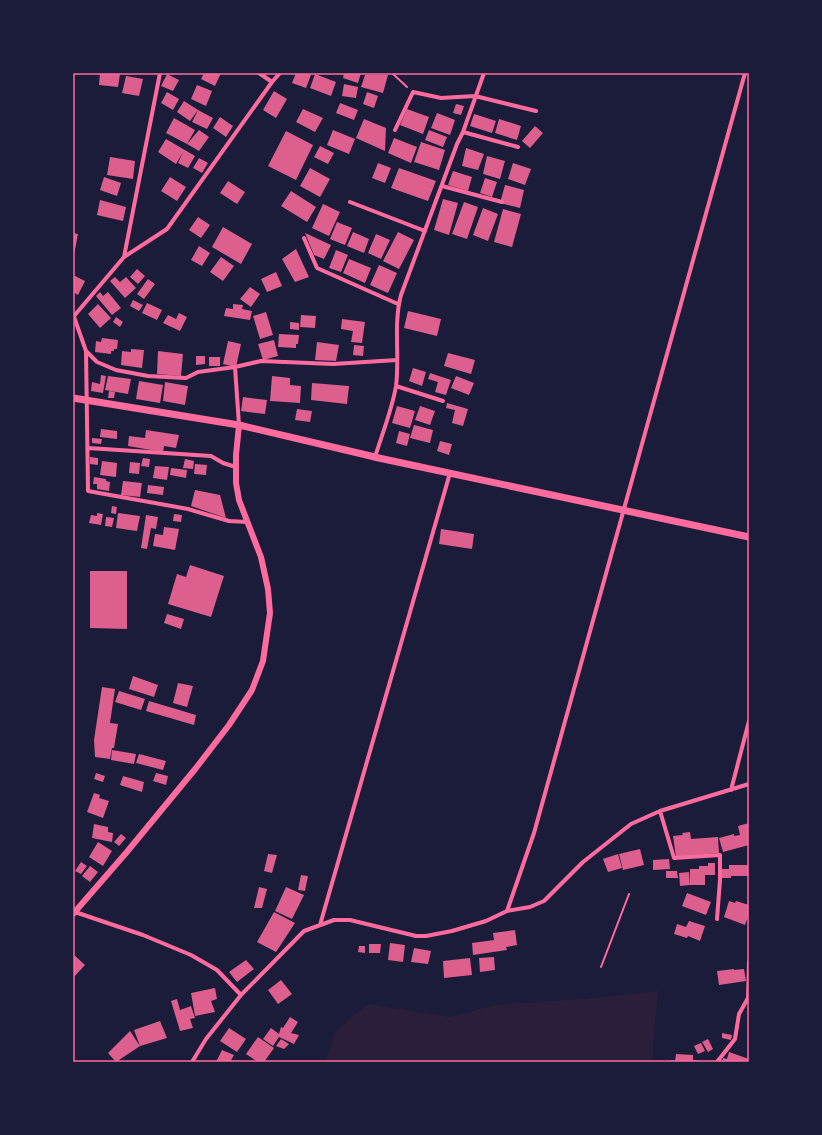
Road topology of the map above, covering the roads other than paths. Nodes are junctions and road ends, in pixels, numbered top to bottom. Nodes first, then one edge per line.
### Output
1 (160, 73) edge
2 (260, 73) edge
3 (280, 73) edge
4 (484, 73) edge
5 (745, 73) edge
6 (272, 82) junction
7 (475, 96) junction
8 (536, 111) dead end
9 (395, 130) dead end
10 (463, 132) junction
11 (518, 147) dead end
12 (442, 186) junction
13 (350, 202) dead end
14 (502, 202) dead end
15 (425, 231) junction
16 (304, 238) dead end
17 (124, 257) junction
18 (398, 304) junction
19 (73, 315) edge
20 (86, 351) junction
21 (397, 360) junction
22 (235, 367) junction
23 (396, 386) junction
24 (73, 398) edge
25 (86, 401) junction
26 (443, 401) dead end
27 (239, 425) junction
28 (88, 448) junction
29 (374, 457) junction
30 (236, 467) junction
31 (450, 473) junction
32 (623, 510) junction
33 (248, 522) junction
34 (749, 537) edge
35 (749, 721) edge
36 (749, 784) edge
37 (731, 790) junction
38 (660, 811) junction
39 (507, 911) junction
40 (74, 913) edge
41 (717, 919) dead end
42 (320, 925) junction
43 (749, 962) edge
44 (241, 995) junction
45 (192, 1062) edge
46 (717, 1062) edge

1 - 17 street
2 - 6 street
3 - 6 street
4 - 7 street
5 - 32 street
6 - 17 street
7 - 8 street
7 - 9 street
7 - 10 street
10 - 11 street
10 - 12 street
12 - 14 street
12 - 15 street
13 - 15 street
15 - 18 street
16 - 18 street
17 - 19 street
18 - 21 street
19 - 20 street
20 - 22 street
20 - 25 street
21 - 22 street
21 - 23 street
22 - 27 street
23 - 26 street
23 - 29 street
24 - 25 main road
25 - 27 main road
25 - 28 street
27 - 29 main road
27 - 30 street
28 - 30 street
28 - 33 street
29 - 31 main road
30 - 33 street
31 - 32 main road
31 - 42 street
32 - 34 main road
32 - 39 street
33 - 40 street
35 - 37 street
36 - 37 street
37 - 38 street
38 - 39 street
38 - 41 street
39 - 42 street
40 - 44 street
42 - 44 street
43 - 46 street
44 - 45 street

